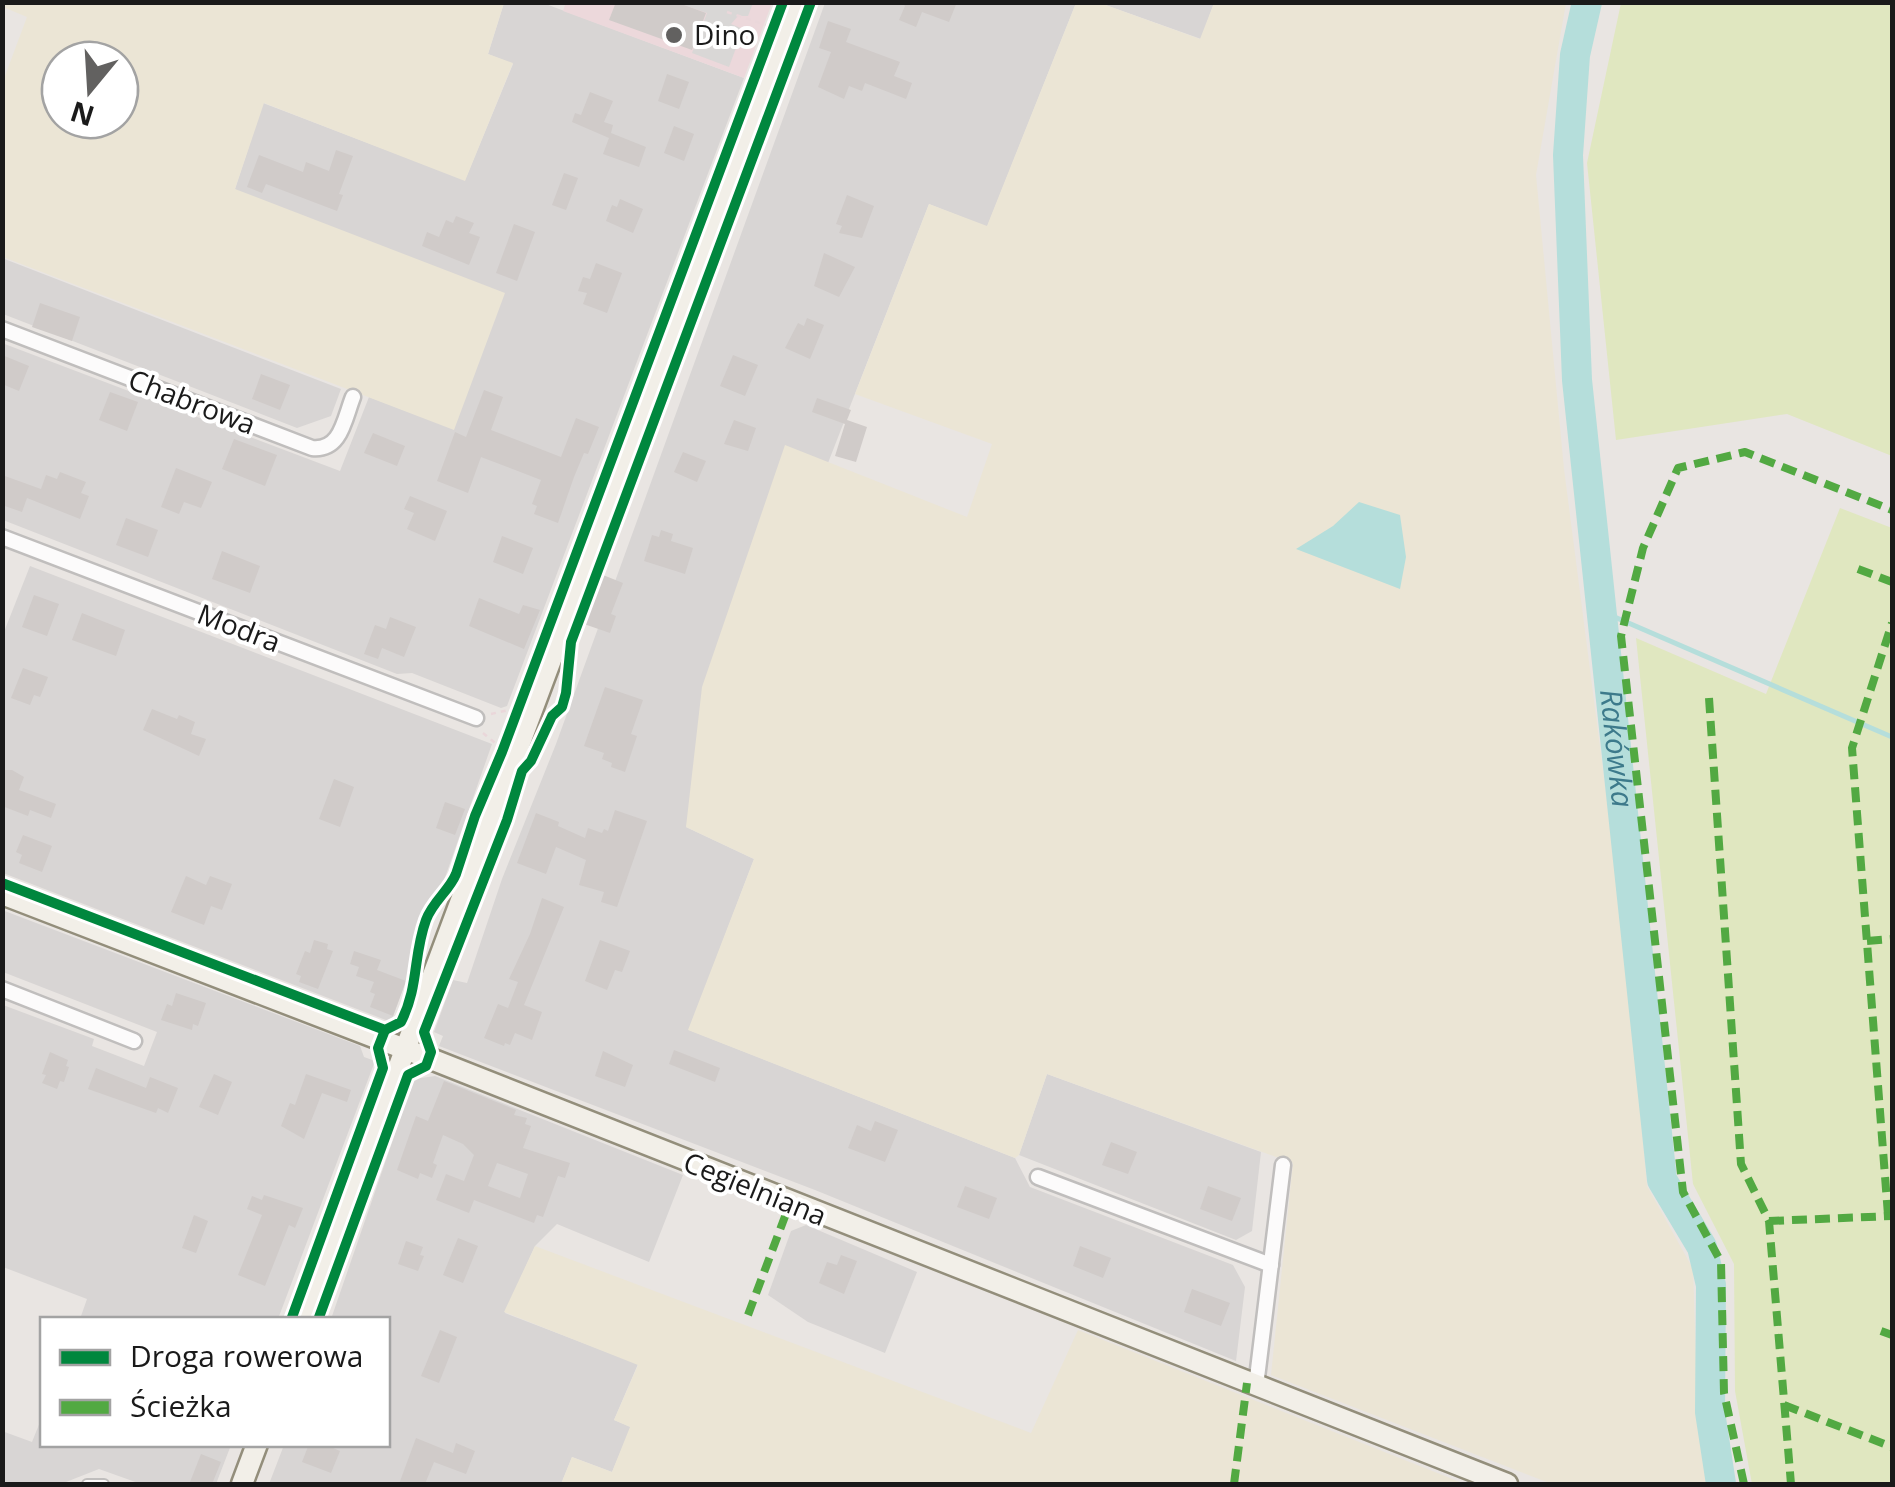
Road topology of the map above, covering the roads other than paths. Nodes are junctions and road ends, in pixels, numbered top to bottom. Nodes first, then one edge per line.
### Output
1 (797, 2) edge
2 (2, 329) edge
3 (353, 397) dead end
4 (2, 537) edge
5 (476, 718) road end
6 (2, 894) edge
7 (2, 989) edge
8 (134, 1041) dead end
9 (405, 1049) junction
10 (1283, 1165) dead end
11 (1038, 1177) dead end
12 (1271, 1266) junction
13 (305, 1317) edge
14 (1256, 1386) junction
15 (256, 1447) edge
16 (87, 1484) edge
17 (104, 1484) edge
18 (242, 1484) edge
19 (1506, 1484) edge

1 - 9 street
2 - 3 street, Chabrowa
4 - 5 street, Modra
6 - 9 street, Cegielniana
7 - 8 street
9 - 13 street
9 - 14 street, Cegielniana
10 - 12 street
11 - 12 street
12 - 14 street
14 - 19 street, Cegielniana
15 - 18 street
16 - 17 lane

